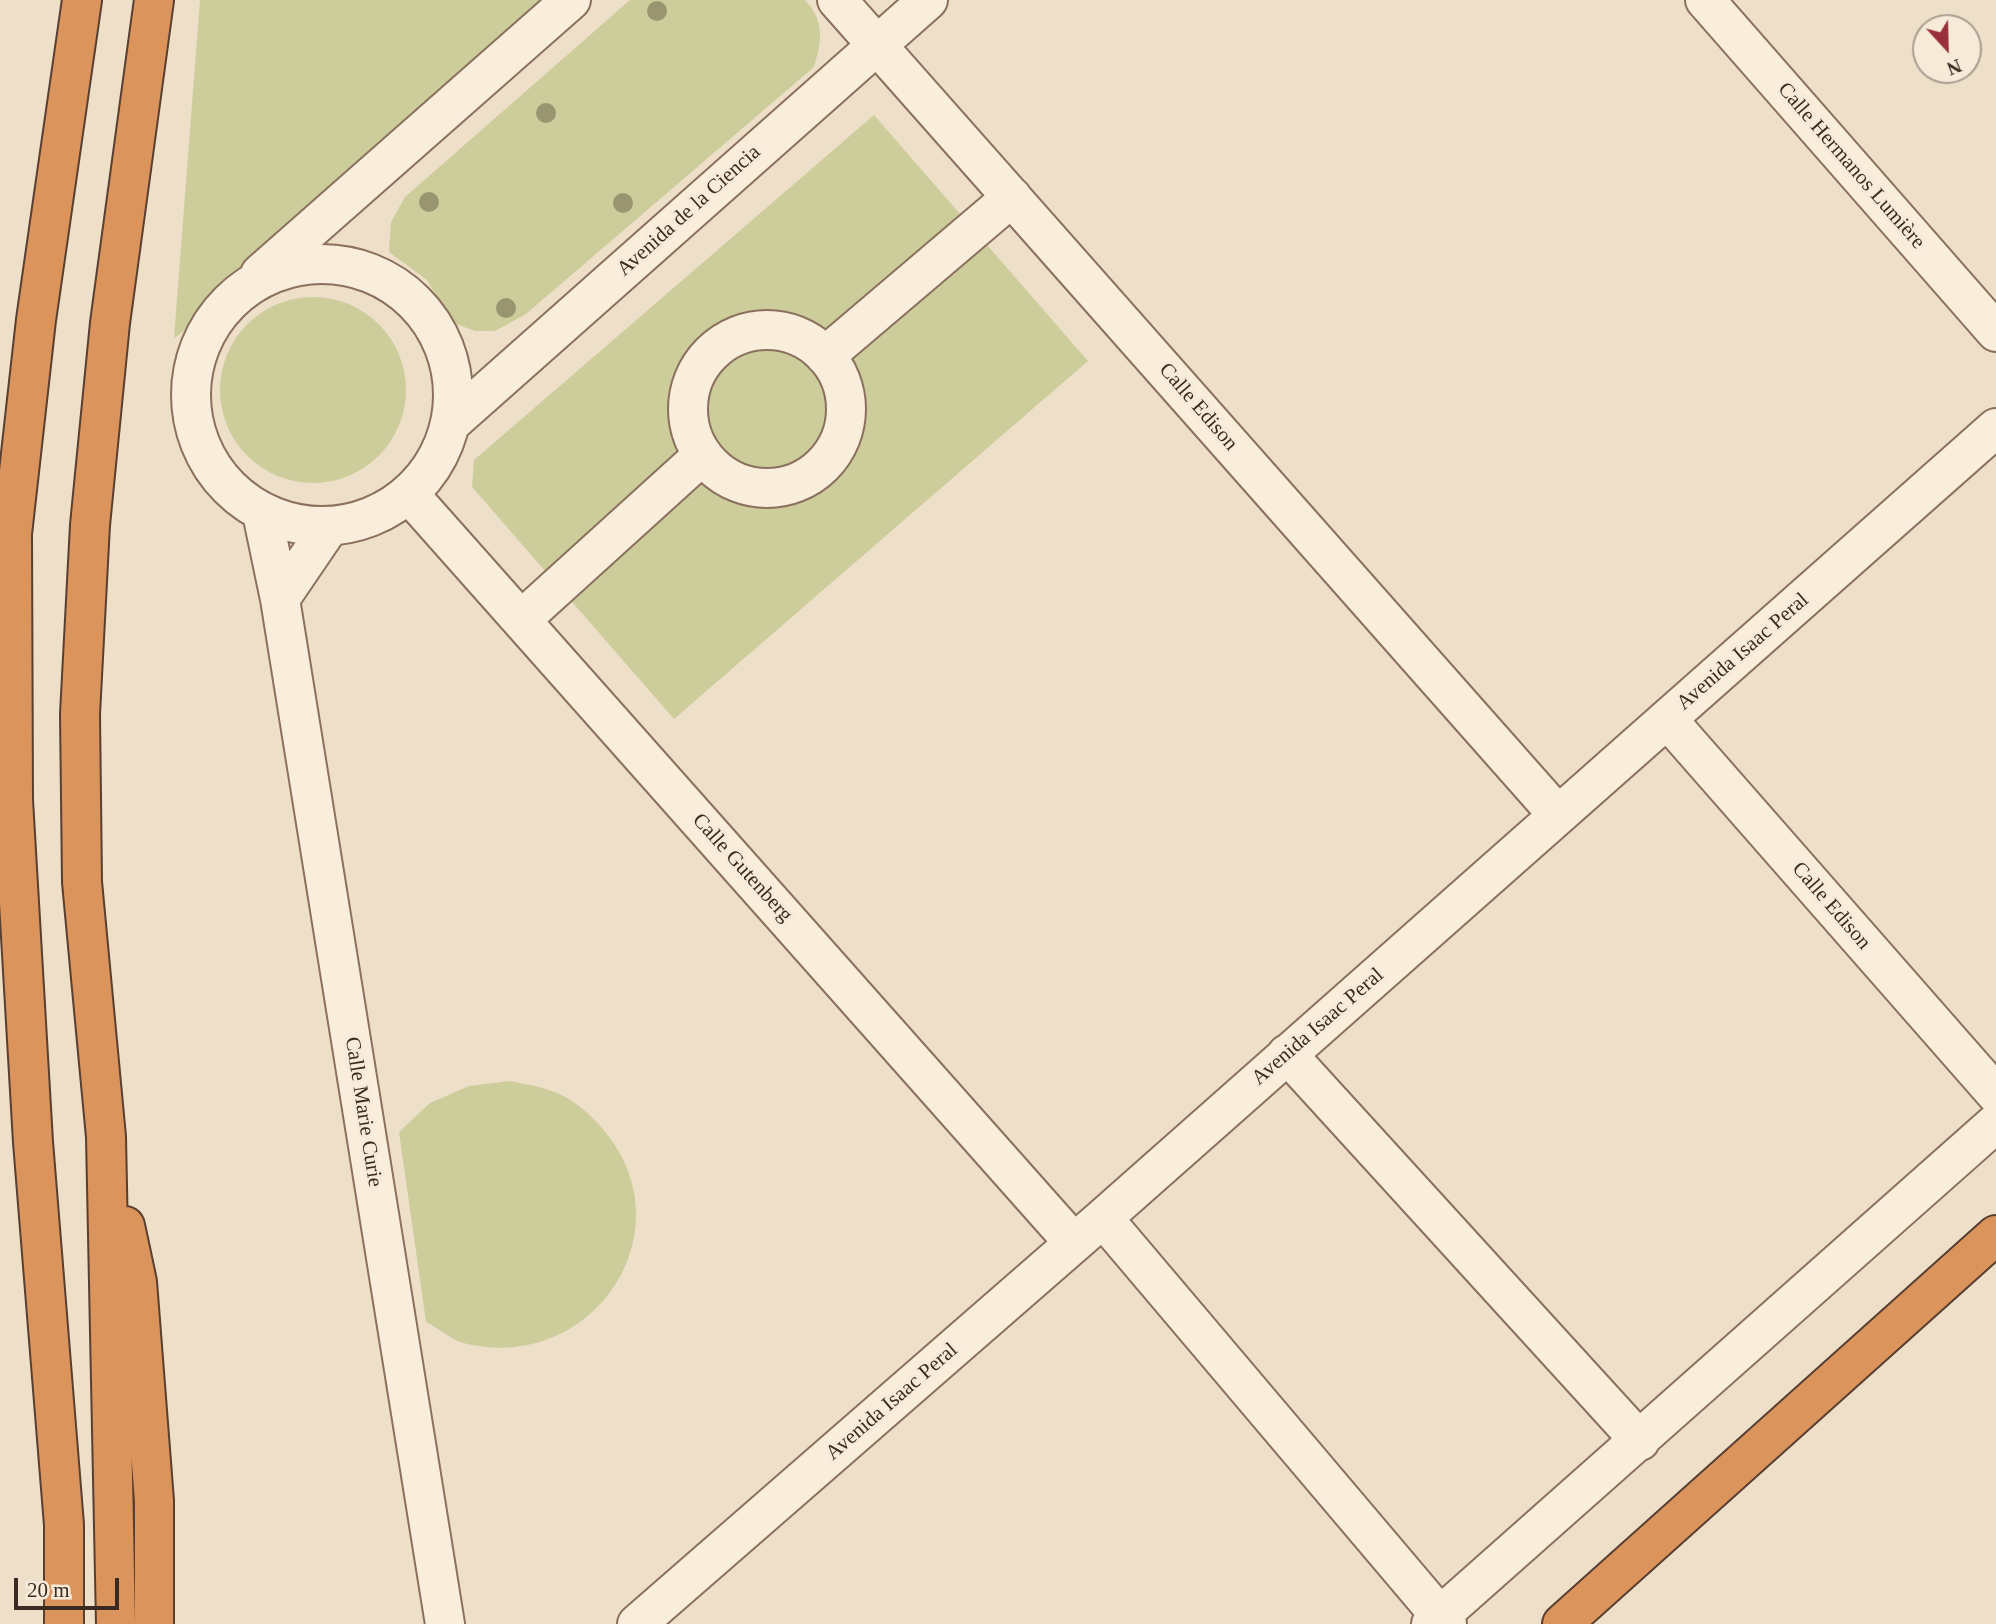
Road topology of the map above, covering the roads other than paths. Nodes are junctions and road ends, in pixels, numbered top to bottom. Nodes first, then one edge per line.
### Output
1 (56, 0) edge
2 (82, 0) edge
3 (154, 0) edge
4 (178, 0) edge
5 (571, 0) edge
6 (837, 0) edge
7 (928, 0) edge
8 (1705, 0) edge
9 (877, 45) junction
10 (1012, 197) junction
11 (53, 207) junction
12 (241, 290) junction
13 (110, 323) junction
14 (1996, 332) edge
15 (825, 356) junction
16 (451, 423) junction
17 (1996, 428) edge
18 (703, 456) junction
19 (409, 494) junction
20 (262, 513) junction
21 (329, 527) junction
22 (280, 599) junction
23 (521, 620) junction
24 (1667, 719) junction
25 (1558, 815) junction
26 (1287, 1054) junction
27 (1996, 1094) edge
28 (1996, 1123) edge
29 (106, 1137) junction
30 (1102, 1218) junction
31 (1996, 1235) edge
32 (1074, 1243) junction
33 (1640, 1441) junction
34 (1439, 1621) edge
35 (64, 1624) edge
36 (116, 1624) edge
37 (154, 1624) edge
38 (445, 1624) edge
39 (637, 1624) edge
40 (1562, 1624) edge

1 - 11 highway
2 - 11 highway
3 - 13 highway
4 - 13 highway
5 - 12 street
6 - 9 street, Calle Edison
7 - 9 street, Avenida de la Ciencia
8 - 14 street, Calle Hermanos Lumière
9 - 10 street, Calle Edison
9 - 16 street, Avenida de la Ciencia
10 - 15 street
10 - 25 street, Calle Edison
11 - 35 highway
12 - 16 street
12 - 20 street
13 - 29 highway
15 - 18 street
15 - 18 street
16 - 19 street
17 - 24 street, Avenida Isaac Peral
18 - 23 street
19 - 21 street
19 - 23 street, Calle Gutenberg
20 - 21 street
20 - 22 street, Calle Marie Curie
21 - 22 street
22 - 38 street, Calle Marie Curie
23 - 32 street, Calle Gutenberg
24 - 25 street, Avenida Isaac Peral
24 - 27 street, Calle Edison
25 - 26 street, Avenida Isaac Peral
26 - 30 street, Avenida Isaac Peral
26 - 33 street
28 - 33 street
29 - 36 highway
29 - 37 highway
30 - 32 street, Avenida Isaac Peral
30 - 34 street
31 - 40 highway
32 - 39 street, Avenida Isaac Peral
33 - 34 street

